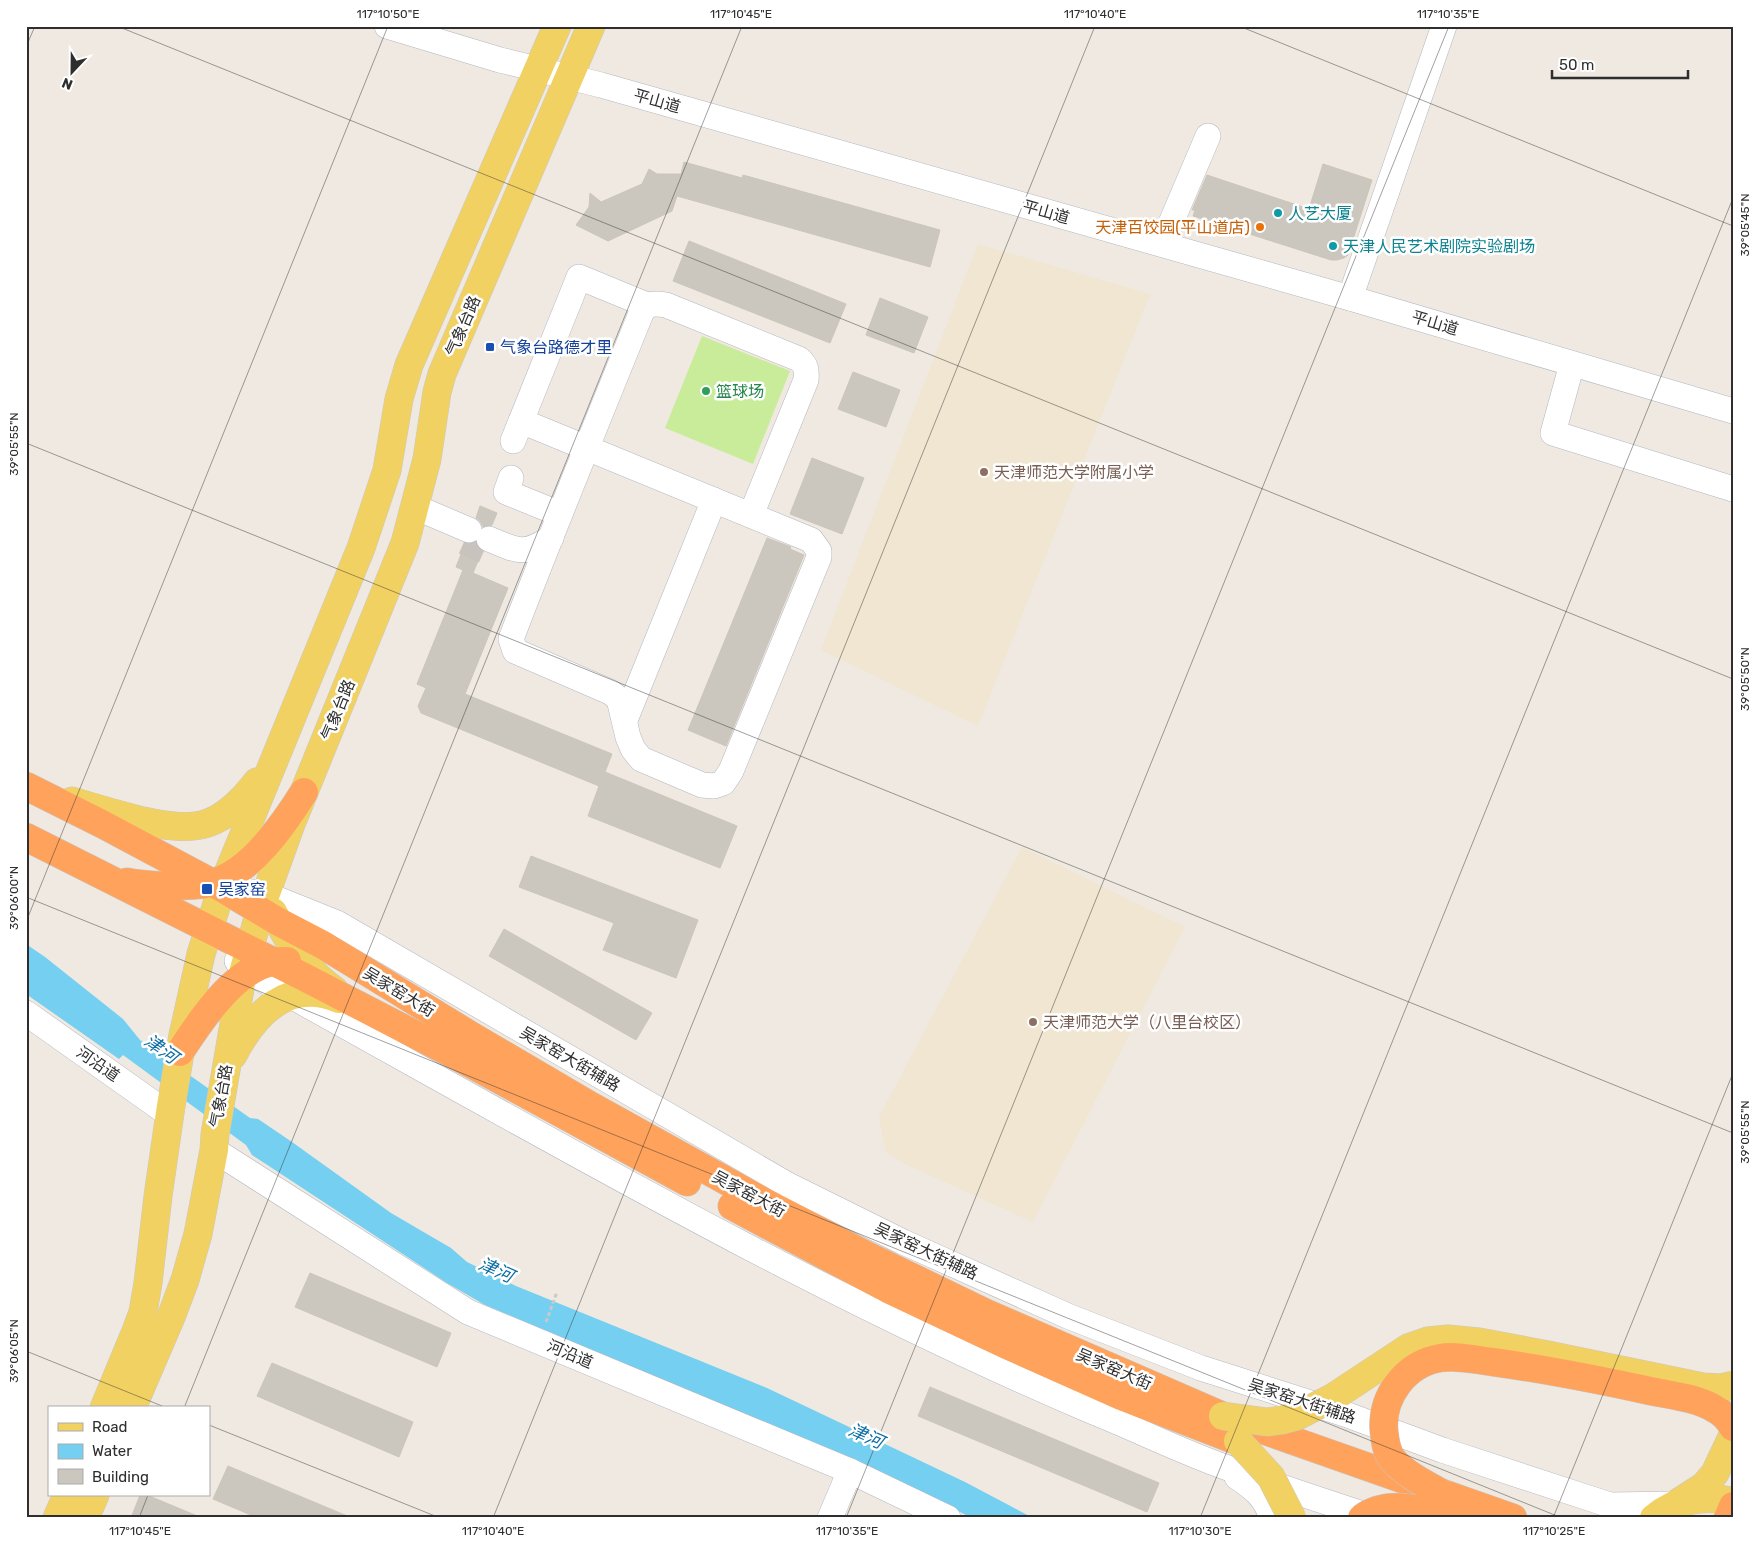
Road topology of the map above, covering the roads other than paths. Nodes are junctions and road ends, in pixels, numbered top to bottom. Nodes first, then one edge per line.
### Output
1 (387, 26) edge
2 (557, 26) edge
3 (591, 26) edge
4 (1444, 26) edge
5 (538, 70) junction
6 (568, 77) junction
7 (1208, 136) dead end
8 (1162, 244) junction
9 (1350, 298) junction
10 (647, 305) junction
11 (1572, 364) junction
12 (1733, 411) edge
13 (587, 447) junction
14 (511, 478) dead end
15 (1733, 489) edge
16 (714, 500) junction
17 (414, 514) junction
18 (560, 514) junction
19 (751, 515) junction
20 (551, 538) junction
21 (477, 540) junction
22 (529, 593) junction
23 (625, 720) junction
24 (272, 763) junction
25 (30, 788) edge
26 (304, 792) junction
27 (26, 837) edge
28 (262, 849) junction
29 (102, 875) junction
30 (220, 883) junction
31 (267, 908) junction
32 (208, 929) junction
33 (307, 963) junction
34 (252, 966) junction
35 (291, 996) junction
36 (361, 1008) junction
37 (26, 1013) edge
38 (470, 1035) junction
39 (180, 1052) junction
40 (226, 1067) junction
41 (170, 1110) junction
42 (586, 1115) junction
43 (214, 1142) junction
44 (1733, 1385) edge
45 (105, 1406) edge
46 (133, 1406) edge
47 (1223, 1416) junction
48 (1733, 1428) edge
49 (1733, 1435) edge
50 (1238, 1441) junction
51 (1223, 1466) junction
52 (850, 1471) junction
53 (67, 1496) edge
54 (95, 1496) edge
55 (1732, 1508) edge
56 (1449, 1509) edge
57 (1665, 1511) edge
58 (1608, 1512) edge
59 (57, 1518) edge
60 (85, 1518) edge
61 (830, 1518) edge
62 (948, 1518) edge
63 (1272, 1518) edge
64 (1292, 1518) edge
65 (1362, 1518) edge
66 (1374, 1518) edge
67 (1513, 1518) edge

1 - 5 street, 平山道
2 - 5 main road, 气象台路
3 - 6 main road, 气象台路
4 - 9 street
5 - 6 street, 平山道
5 - 24 main road, 气象台路
6 - 8 street, 平山道
6 - 17 main road, 气象台路
7 - 8 street
8 - 9 street, 平山道
9 - 11 street, 平山道
10 - 13 street
10 - 13 street
10 - 19 street
11 - 12 street, 平山道
11 - 15 street
13 - 16 street
13 - 18 street
14 - 18 street
16 - 19 street
16 - 23 street
17 - 21 street
17 - 26 main road, 气象台路
18 - 20 street
19 - 23 street
20 - 21 street
20 - 22 street
21 - 22 street
22 - 23 street
24 - 25 main road
24 - 28 main road
24 - 30 main road, 气象台路
25 - 30 highway, 吴家窑大街
26 - 28 highway
26 - 31 main road, 气象台路
27 - 29 highway, 吴家窑大街
28 - 30 highway
28 - 31 main road
29 - 30 highway
29 - 32 highway, 吴家窑大街
30 - 31 highway, 吴家窑大街
30 - 32 main road, 气象台路
31 - 33 main road
31 - 34 main road, 气象台路
31 - 38 highway, 吴家窑大街
31 - 58 street, 吴家窑大街辅路
32 - 34 highway, 吴家窑大街
32 - 39 main road, 气象台路
33 - 34 highway
33 - 36 main road
33 - 38 highway
34 - 35 street
34 - 36 highway, 吴家窑大街
34 - 39 highway
34 - 40 main road, 气象台路
35 - 36 main road
35 - 40 main road
35 - 51 street
36 - 42 highway, 吴家窑大街
37 - 41 street, 河沿道
38 - 42 highway, 吴家窑大街
39 - 41 main road, 气象台路
40 - 43 main road, 气象台路
41 - 45 main road, 气象台路
42 - 47 highway, 吴家窑大街
42 - 50 highway, 吴家窑大街
43 - 46 main road, 气象台路
43 - 52 street, 河沿道
44 - 47 main road, bridge
47 - 56 highway, 吴家窑大街, bridge
48 - 56 highway, bridge
49 - 57 main road
50 - 56 highway, 吴家窑大街, bridge
50 - 64 main road, bridge
51 - 63 street
51 - 66 street
52 - 61 street
52 - 62 street, 河沿道
53 - 59 main road
54 - 60 main road
55 - 57 main road
56 - 65 highway, bridge
56 - 67 highway, 吴家窑大街
57 - 58 street, 吴家窑大街辅路

